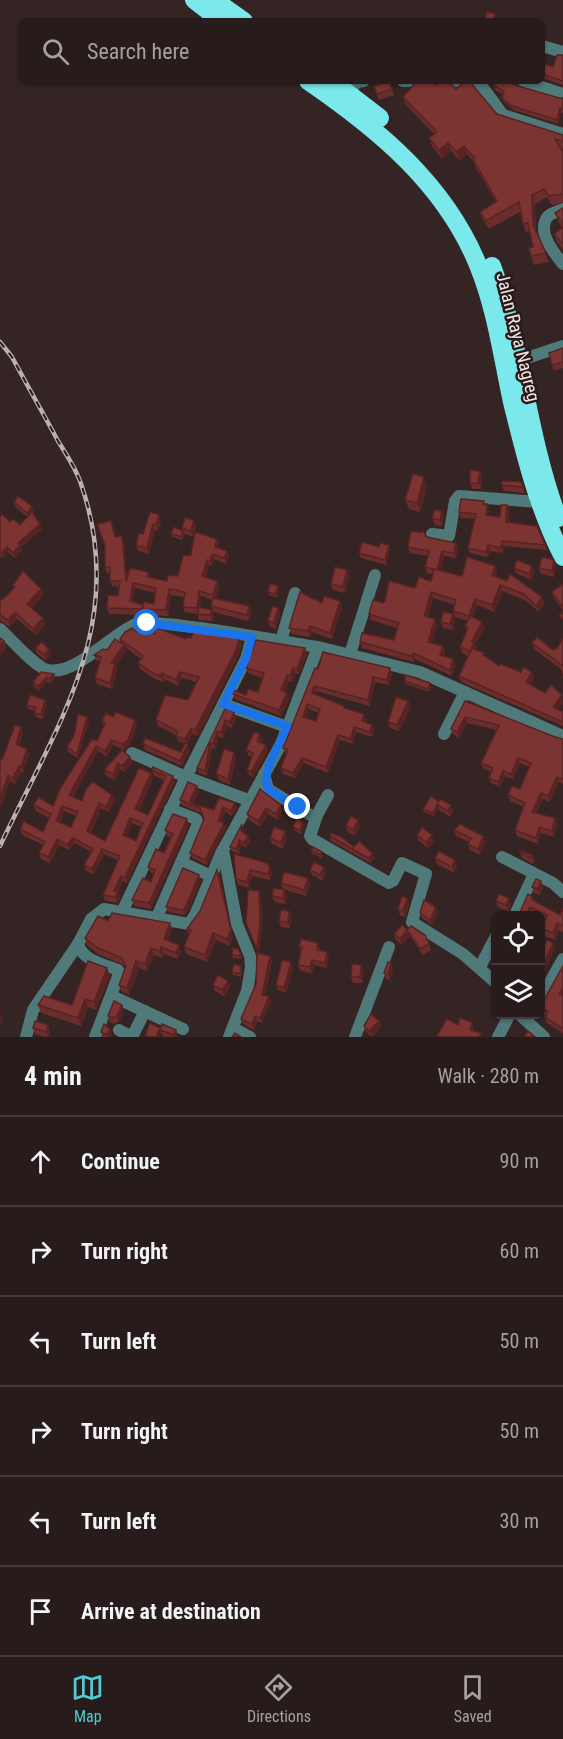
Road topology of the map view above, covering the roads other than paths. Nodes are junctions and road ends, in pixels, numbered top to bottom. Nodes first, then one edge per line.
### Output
1 (194, 0) edge
2 (214, 0) edge
3 (218, 18) edge
4 (240, 18) edge
5 (545, 47) edge
6 (563, 52) edge
7 (312, 84) edge
8 (478, 84) edge
9 (532, 84) edge
10 (356, 86) edge
11 (563, 94) edge
12 (562, 132) edge
13 (563, 208) edge
14 (563, 264) edge
15 (563, 346) edge
16 (518, 361) junction
17 (539, 502) junction
18 (563, 531) edge
19 (432, 534) dead end
20 (563, 557) edge
21 (375, 575) dead end
22 (295, 593) dead end
23 (0, 629) edge
24 (252, 637) junction
25 (281, 641) junction
26 (318, 647) junction
27 (350, 654) junction
28 (465, 692) junction
29 (223, 704) junction
30 (287, 726) junction
31 (444, 734) dead end
32 (563, 736) edge
33 (132, 753) dead end
34 (264, 774) junction
35 (186, 777) junction
36 (328, 795) dead end
37 (248, 800) junction
38 (170, 809) junction
39 (318, 815) junction
40 (223, 850) junction
41 (502, 857) dead end
42 (181, 862) junction
43 (534, 874) junction
44 (211, 876) junction
45 (563, 892) edge
46 (517, 911) edge
47 (122, 912) junction
48 (156, 919) junction
49 (78, 944) junction
50 (491, 944) edge
51 (389, 947) dead end
52 (563, 959) edge
53 (480, 967) junction
54 (491, 979) edge
55 (545, 991) edge
56 (112, 996) junction
57 (145, 1011) junction
58 (507, 1019) edge
59 (528, 1019) edge
60 (183, 1029) dead end
61 (118, 1030) dead end
62 (231, 1033) edge
63 (26, 1037) edge
64 (95, 1037) edge
65 (132, 1037) edge
66 (250, 1037) edge
67 (355, 1037) edge
68 (498, 1037) edge
69 (544, 1037) edge

1 - 3 highway
2 - 4 highway
5 - 6 street
7 - 17 highway, Jalan Raya Nagreg
8 - 12 street
9 - 11 street
10 - 16 highway, Jalan Raya Nagreg
13 - 14 street
15 - 16 street
16 - 18 highway, Jalan Raya Nagreg
17 - 19 street
17 - 20 highway, Jalan Raya Nagreg
21 - 27 street
22 - 25 street
23 - 24 street
24 - 25 street
24 - 29 street
25 - 26 street
26 - 27 street
26 - 30 street
27 - 28 street
28 - 31 street
28 - 32 street
29 - 30 street
29 - 35 street
30 - 34 street
33 - 35 street
34 - 37 street
34 - 39 street
35 - 37 street
35 - 38 street
36 - 39 street
37 - 40 street
38 - 42 street
38 - 47 street
39 - 53 street
40 - 44 street
40 - 62 street
41 - 43 street
42 - 44 street
42 - 48 street
43 - 45 street
43 - 46 street
44 - 48 street
47 - 48 street
47 - 49 street
49 - 56 street
49 - 63 street
50 - 53 street
51 - 67 street
52 - 55 street
53 - 54 street
56 - 57 street
56 - 64 street
57 - 60 street
57 - 65 street
58 - 68 street
59 - 69 street
61 - 65 street
62 - 66 street

